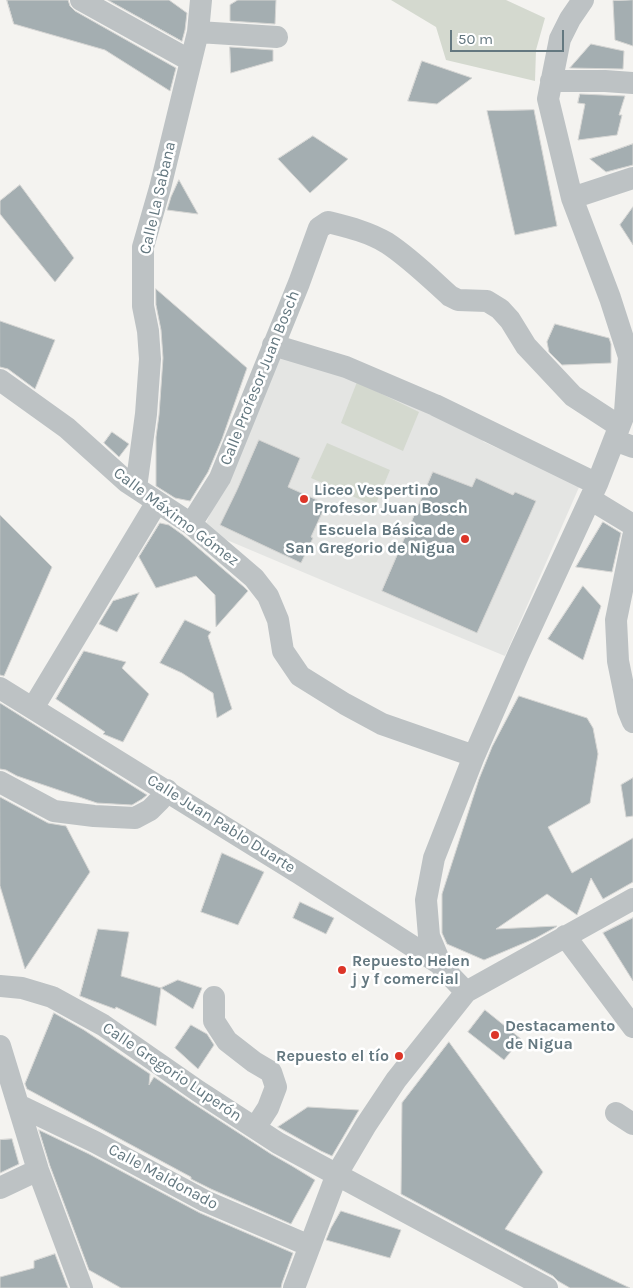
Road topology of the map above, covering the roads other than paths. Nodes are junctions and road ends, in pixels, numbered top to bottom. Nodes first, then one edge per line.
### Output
1 (81, 0) edge
2 (201, 0) edge
3 (583, 0) edge
4 (198, 32) junction
5 (277, 37) dead end
6 (191, 61) junction
7 (551, 81) junction
8 (633, 83) edge
9 (633, 178) edge
10 (572, 198) junction
11 (627, 325) edge
12 (273, 345) junction
13 (0, 380) edge
14 (622, 438) edge
15 (136, 488) junction
16 (593, 492) junction
17 (157, 502) junction
18 (191, 524) junction
19 (633, 526) edge
20 (633, 537) edge
21 (0, 688) edge
22 (33, 708) junction
23 (633, 722) edge
24 (474, 756) junction
25 (0, 782) edge
26 (167, 790) junction
27 (633, 899) edge
28 (565, 936) junction
29 (440, 964) junction
30 (0, 986) edge
31 (466, 992) junction
32 (214, 997) dead end
33 (633, 1027) edge
34 (0, 1046) edge
35 (18, 1105) junction
36 (255, 1128) junction
37 (38, 1170) junction
38 (337, 1174) junction
39 (0, 1188) edge
40 (310, 1246) junction
41 (80, 1282) edge
42 (100, 1288) edge
43 (294, 1288) edge
44 (547, 1288) edge

1 - 6 street
2 - 4 street, Calle La Sabana
3 - 7 street
4 - 5 street
4 - 6 street, Calle La Sabana
6 - 15 street, Calle La Sabana
7 - 8 street
7 - 10 street
9 - 10 street
10 - 11 street
11 - 14 street
12 - 14 street, Calle Profesor Juan Bosch
12 - 16 street
12 - 18 street, Calle Profesor Juan Bosch
13 - 15 street, Calle Máximo Gómez
14 - 16 street
15 - 17 street, Calle Máximo Gómez
16 - 19 street
16 - 24 street
17 - 18 street, Calle Máximo Gómez
17 - 22 street
18 - 24 street, Calle Máximo Gómez
20 - 23 street
21 - 22 street, Calle Juan Pablo Duarte
22 - 26 street, Calle Juan Pablo Duarte
24 - 29 street
25 - 26 street
26 - 29 street, Calle Juan Pablo Duarte
27 - 28 street
28 - 31 street
28 - 33 street
29 - 31 street
30 - 36 street, Calle Gregorio Luperón
31 - 38 street
32 - 36 street
34 - 35 street
35 - 37 street
35 - 40 street, Calle Maldonado
36 - 38 street, Calle Gregorio Luperón
37 - 39 street
37 - 41 street
38 - 40 street
38 - 44 street, Calle Gregorio Luperón
40 - 43 street
41 - 42 street

